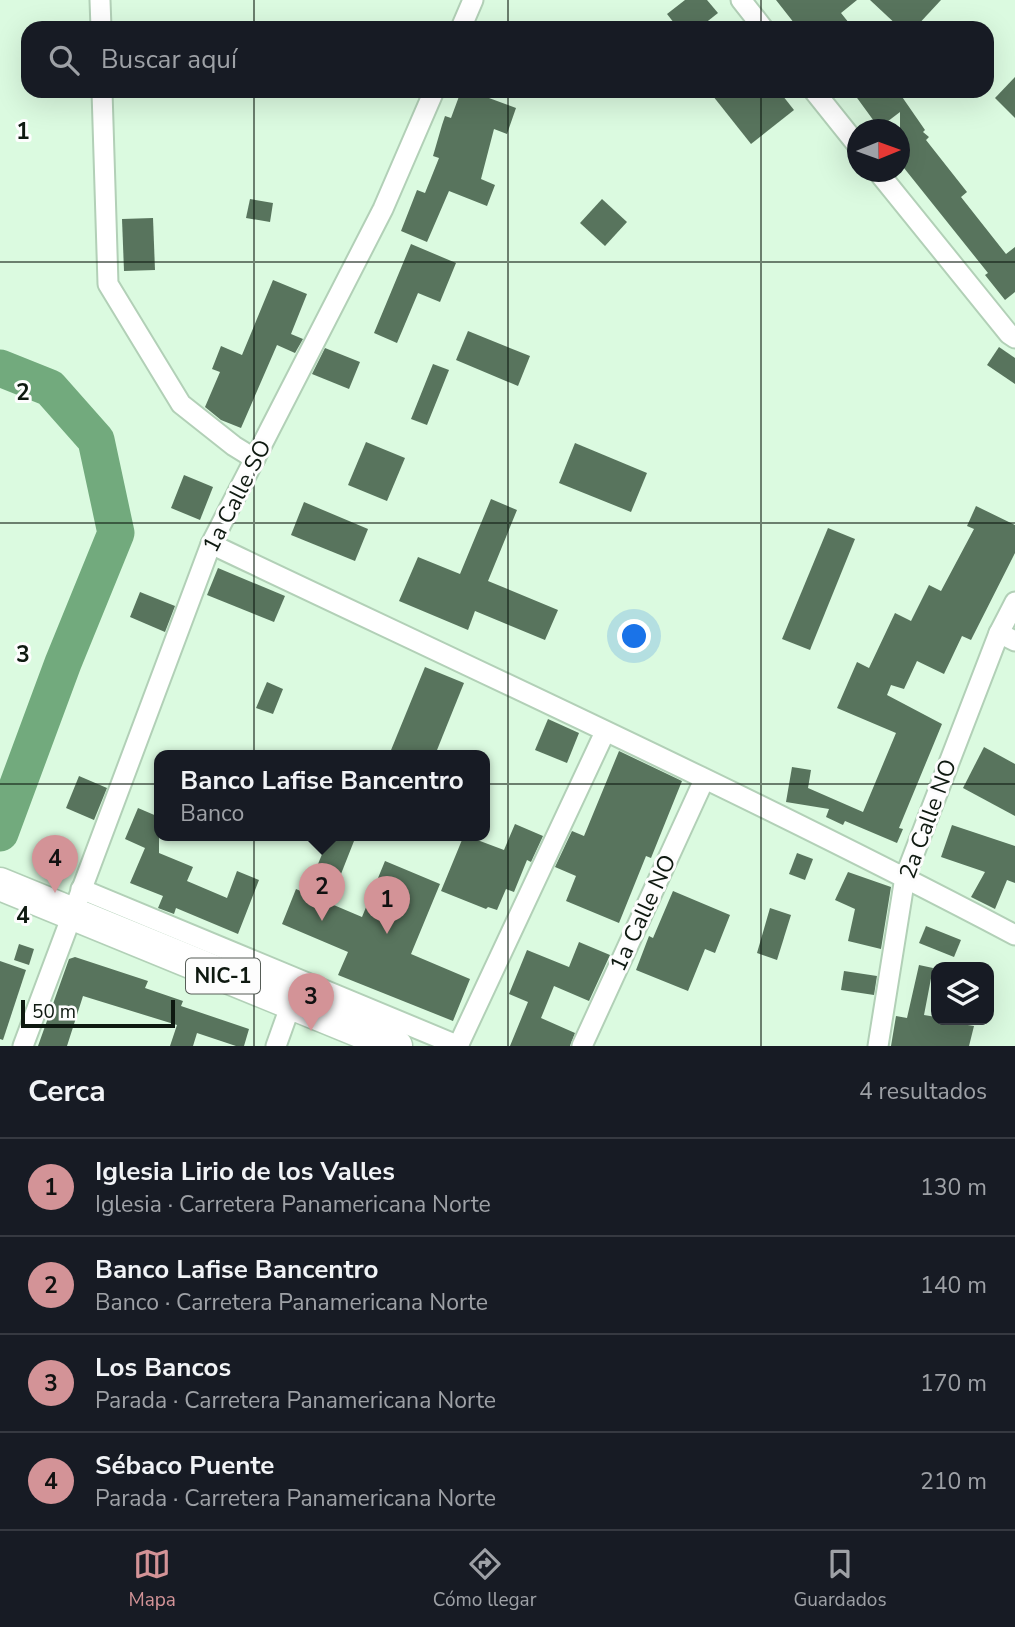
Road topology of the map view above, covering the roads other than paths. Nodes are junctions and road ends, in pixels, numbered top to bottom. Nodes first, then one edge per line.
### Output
1 (100, 0) edge
2 (473, 0) edge
3 (747, 3) edge
4 (101, 21) edge
5 (464, 21) edge
6 (759, 21) edge
7 (102, 98) edge
8 (431, 98) edge
9 (820, 98) edge
10 (847, 132) edge
11 (886, 182) edge
12 (1015, 338) edge
13 (255, 459) junction
14 (211, 544) junction
15 (1015, 602) edge
16 (1007, 637) edge
17 (605, 732) junction
18 (705, 780) junction
19 (905, 877) junction
20 (0, 884) edge
21 (67, 903) junction
22 (1015, 935) edge
23 (292, 1004) junction
24 (23, 1046) edge
25 (276, 1046) edge
26 (396, 1046) edge
27 (459, 1046) edge
28 (582, 1046) edge
29 (878, 1046) edge

1 - 4 street
2 - 5 street
3 - 6 street
7 - 13 street
8 - 13 street, 1a Calle SO
9 - 10 street
11 - 12 street
13 - 14 street, 1a Calle SO
14 - 17 street
14 - 21 street, 1a Calle SO
15 - 16 street, 2a Calle NO
16 - 19 street, 2a Calle NO
17 - 18 street
17 - 27 street
18 - 19 street
18 - 28 street, 1a Calle NO
19 - 22 street
19 - 29 street, 2a Calle NO
20 - 21 highway, NIC-1
21 - 23 highway, NIC-1
21 - 24 street, 1a Calle SO
21 - 27 street
23 - 25 street
23 - 26 highway, NIC-1

